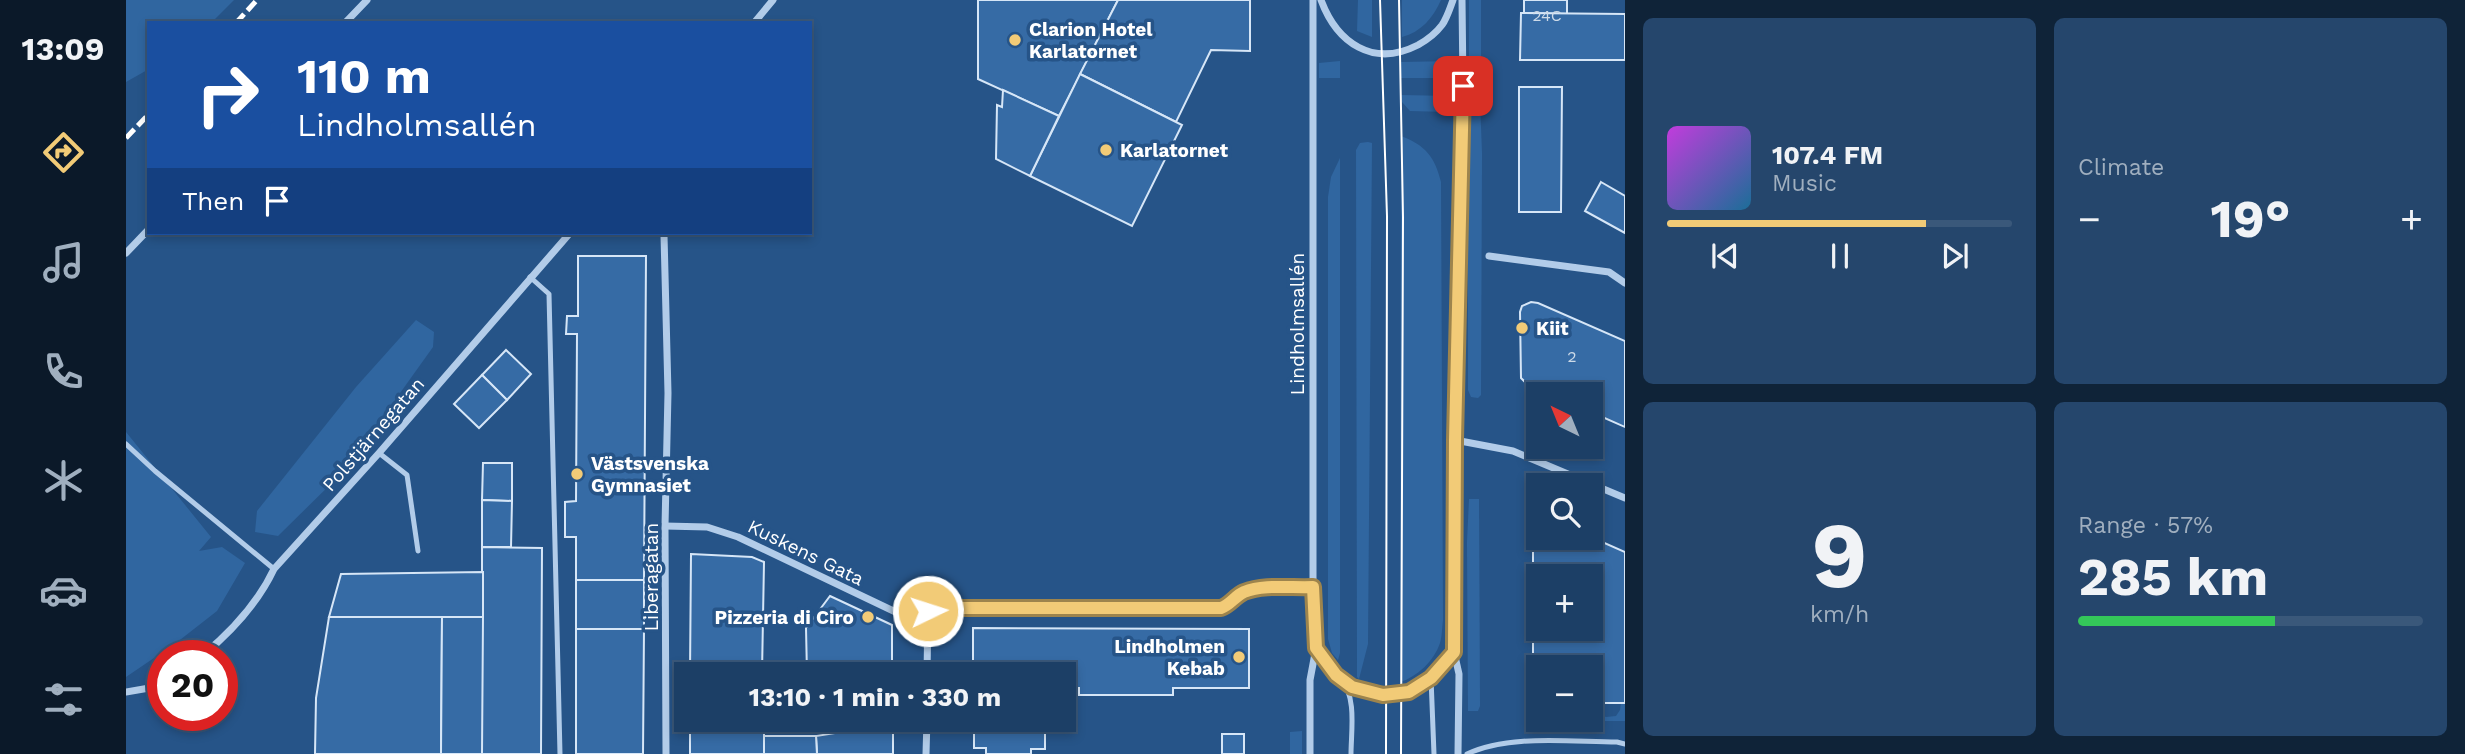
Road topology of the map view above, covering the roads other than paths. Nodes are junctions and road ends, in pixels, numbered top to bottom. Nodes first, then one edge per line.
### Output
1 (367, 0) edge
2 (773, 0) edge
3 (1313, 0) edge
4 (1321, 0) edge
5 (1453, 0) edge
6 (1462, 0) edge
7 (347, 21) edge
8 (756, 21) edge
9 (147, 231) edge
10 (568, 235) edge
11 (664, 235) edge
12 (126, 253) edge
13 (1489, 256) dead end
14 (530, 277) junction
15 (1625, 283) edge
16 (1455, 440) junction
17 (126, 444) edge
18 (379, 453) junction
19 (1625, 498) edge
20 (665, 526) junction
21 (418, 551) dead end
22 (275, 569) junction
23 (1313, 587) junction
24 (928, 611) joint
25 (927, 627) junction
26 (222, 640) edge
27 (1316, 648) junction
28 (1454, 652) junction
29 (927, 662) edge
30 (1336, 675) junction
31 (1431, 678) junction
32 (147, 688) edge
33 (126, 692) edge
34 (927, 732) edge
35 (1625, 744) edge
36 (560, 754) edge
37 (666, 754) edge
38 (926, 754) edge
39 (1310, 754) edge
40 (1351, 754) edge
41 (1434, 754) edge
42 (1458, 754) edge
43 (1467, 754) edge

1 - 7 street
2 - 8 street
3 - 23 street, Lindholmsallén
4 - 5 street
6 - 16 street
9 - 12 street
10 - 14 street, Polstjärnegatan
11 - 20 street, Liberagatan
13 - 15 street
14 - 18 street, Polstjärnegatan
14 - 36 lane
16 - 19 street
16 - 28 street
17 - 22 lane
18 - 21 lane
18 - 22 street, Polstjärnegatan
20 - 25 street, Kuskens Gata
20 - 37 street, Liberagatan
22 - 26 street, Polstjärnegatan
23 - 24 lane
23 - 27 street, Lindholmsallén
24 - 25 street
25 - 29 street
27 - 30 street
27 - 39 street, Lindholmsallén
28 - 31 street
28 - 42 street
30 - 31 street
30 - 40 lane
31 - 41 lane
32 - 33 street
34 - 38 street
35 - 43 lane

